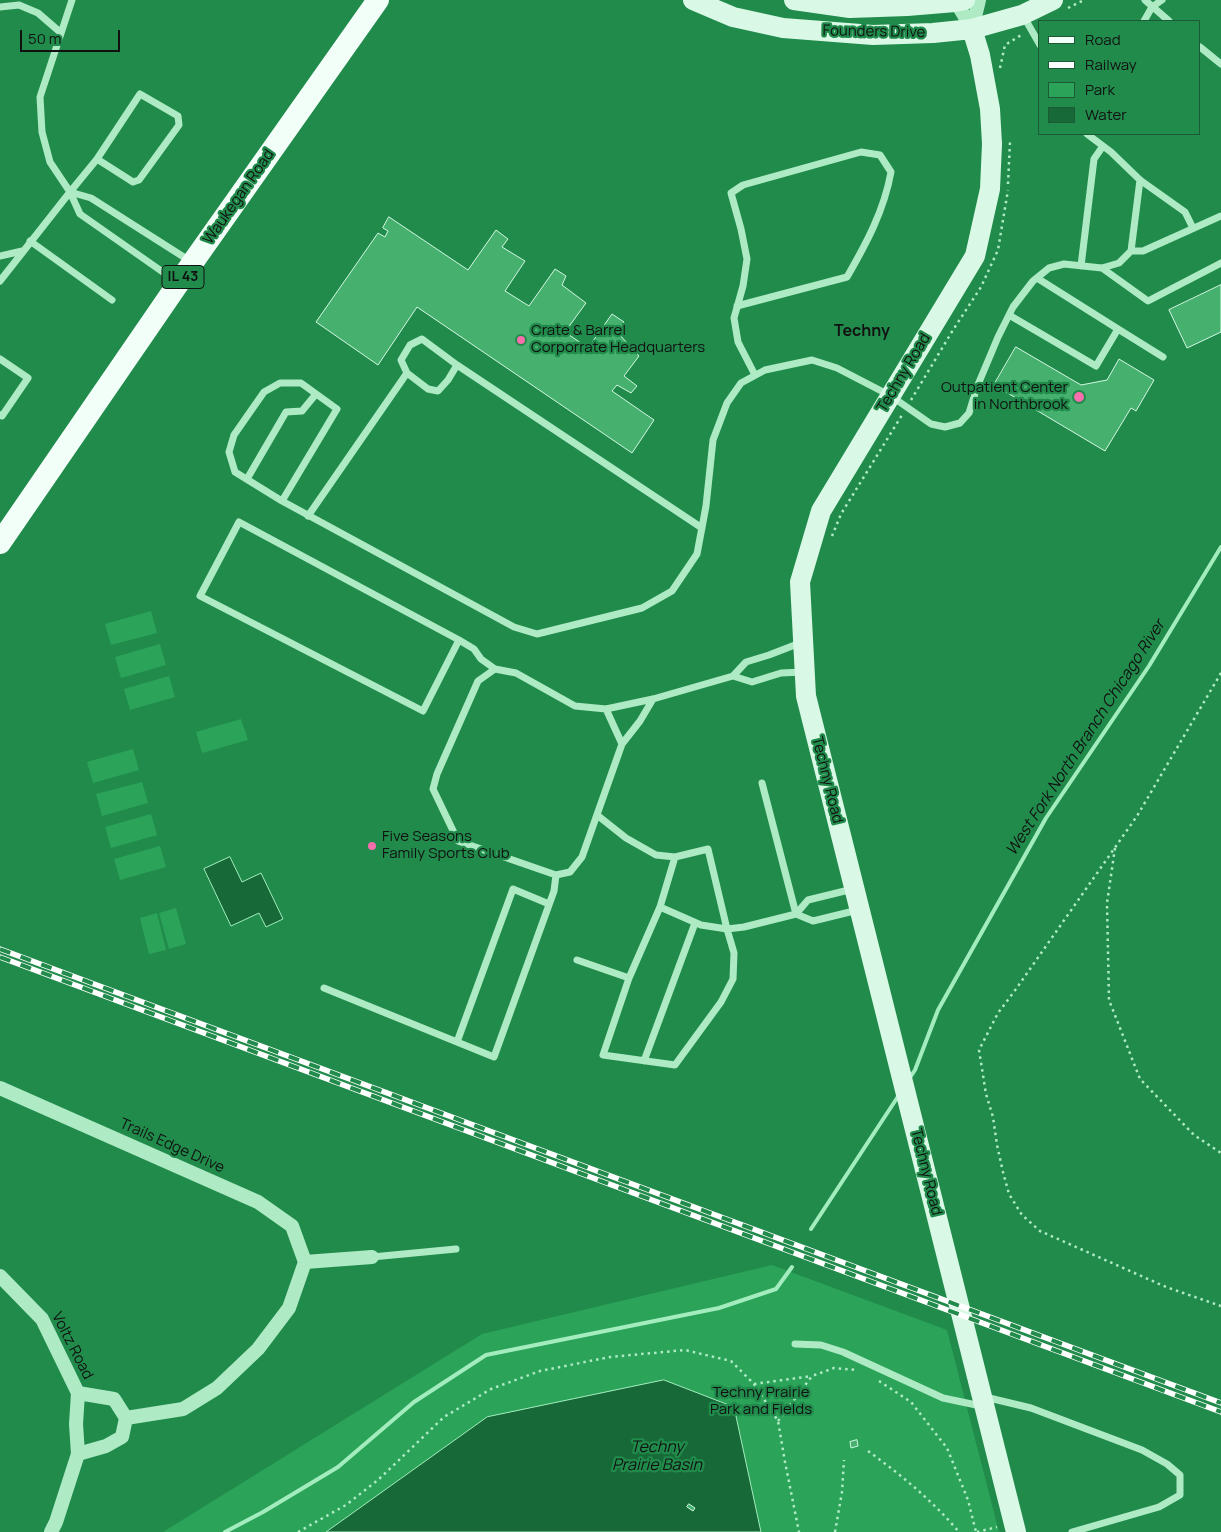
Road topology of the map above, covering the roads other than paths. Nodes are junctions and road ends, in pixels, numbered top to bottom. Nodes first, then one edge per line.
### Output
1 (72, 0) edge
2 (378, 0) edge
3 (693, 0) edge
4 (794, 0) edge
5 (979, 0) edge
6 (1054, 0) edge
7 (1145, 0) edge
8 (1162, 0) edge
9 (958, 1) edge
10 (0, 7) edge
11 (1152, 7) junction
12 (1145, 20) edge
13 (1168, 20) edge
14 (1027, 22) junction
15 (972, 29) junction
16 (60, 32) junction
17 (1038, 41) edge
18 (1201, 47) edge
19 (1221, 64) edge
20 (1088, 135) edge
21 (1103, 146) junction
22 (97, 159) junction
23 (1140, 180) junction
24 (70, 192) junction
25 (1221, 216) edge
26 (1193, 228) junction
27 (30, 241) junction
28 (22, 251) junction
29 (1130, 251) junction
30 (0, 256) edge
31 (193, 262) junction
32 (1221, 262) edge
33 (1081, 266) junction
34 (1102, 268) junction
35 (1037, 278) junction
36 (0, 281) edge
37 (178, 284) junction
38 (112, 300) dead end
39 (737, 306) junction
40 (1009, 316) junction
41 (1118, 329) junction
42 (1164, 357) dead end
43 (0, 359) edge
44 (457, 365) junction
45 (407, 373) junction
46 (756, 375) junction
47 (316, 394) junction
48 (899, 402) junction
49 (0, 415) edge
50 (247, 479) junction
51 (282, 502) junction
52 (308, 516) junction
53 (702, 528) junction
54 (0, 543) edge
55 (459, 640) junction
56 (803, 642) junction
57 (495, 669) junction
58 (805, 672) junction
59 (733, 676) junction
60 (652, 699) junction
61 (606, 709) junction
62 (622, 744) junction
63 (762, 783) dead end
64 (597, 815) junction
65 (675, 856) junction
66 (556, 875) junction
67 (854, 888) junction
68 (550, 904) junction
69 (660, 906) junction
70 (860, 910) junction
71 (796, 914) junction
72 (695, 923) junction
73 (727, 929) junction
74 (577, 960) dead end
75 (629, 978) junction
76 (324, 988) dead end
77 (457, 1042) junction
78 (644, 1061) junction
79 (0, 1088) edge
80 (456, 1249) dead end
81 (372, 1257) joint
82 (305, 1262) junction
83 (0, 1276) edge
84 (795, 1344) dead end
85 (78, 1393) junction
86 (983, 1401) junction
87 (126, 1418) junction
88 (78, 1454) junction
89 (1015, 1527) edge
90 (51, 1532) edge
91 (1072, 1532) edge

1 - 16 lane
2 - 31 main road, Waukegan Road / IL 43
3 - 15 main road, Founders Drive
4 - 9 main road, Founders Drive
5 - 15 street
6 - 14 main road, Founders Drive
7 - 11 lane
8 - 11 lane
9 - 15 street
10 - 16 lane
11 - 12 lane
11 - 13 lane
14 - 15 main road, Founders Drive
14 - 17 lane
15 - 48 main road, Techny Road
16 - 24 lane
18 - 19 lane
20 - 21 lane
21 - 23 lane
21 - 33 lane
22 - 22 lane
22 - 24 lane
23 - 26 lane
23 - 29 lane
24 - 27 lane
24 - 31 lane
24 - 37 lane
25 - 26 lane
26 - 29 lane
27 - 28 lane
27 - 38 lane
28 - 30 lane
28 - 36 lane
29 - 34 lane
31 - 37 main road, Waukegan Road / IL 43
32 - 34 lane
33 - 34 lane
33 - 35 lane
35 - 40 lane
35 - 41 lane
37 - 54 main road, Waukegan Road / IL 43
39 - 39 lane
39 - 46 lane
40 - 41 lane
40 - 48 lane
41 - 42 lane
43 - 49 lane
44 - 45 lane
44 - 45 lane
44 - 53 lane
45 - 52 lane
46 - 48 lane
46 - 53 lane
47 - 50 lane
47 - 50 lane
47 - 51 lane
48 - 56 main road, Techny Road
50 - 51 lane
51 - 52 lane
52 - 53 lane
55 - 55 lane
55 - 57 lane
56 - 58 main road, Techny Road
56 - 59 lane
57 - 61 lane
57 - 66 lane
58 - 59 lane
58 - 67 main road, Techny Road
59 - 60 lane
60 - 61 lane
60 - 62 lane
61 - 62 lane
62 - 64 lane
63 - 71 lane
64 - 65 lane
64 - 66 lane
65 - 69 lane
65 - 73 lane
66 - 68 lane
67 - 70 main road, Techny Road
67 - 71 lane
68 - 77 lane
68 - 77 lane
69 - 72 lane
69 - 75 lane
70 - 71 lane
70 - 86 main road, Techny Road
71 - 73 lane
72 - 73 lane
72 - 78 lane
73 - 78 lane
74 - 75 lane
75 - 78 lane
76 - 77 lane
79 - 82 street, Trails Edge Drive
80 - 81 lane
81 - 82 street
82 - 87 street
83 - 85 street, Voltz Road
84 - 86 lane
85 - 87 street
85 - 88 street, Voltz Road
86 - 89 main road, Techny Road
86 - 91 lane
87 - 88 street
88 - 90 street, Voltz Road

